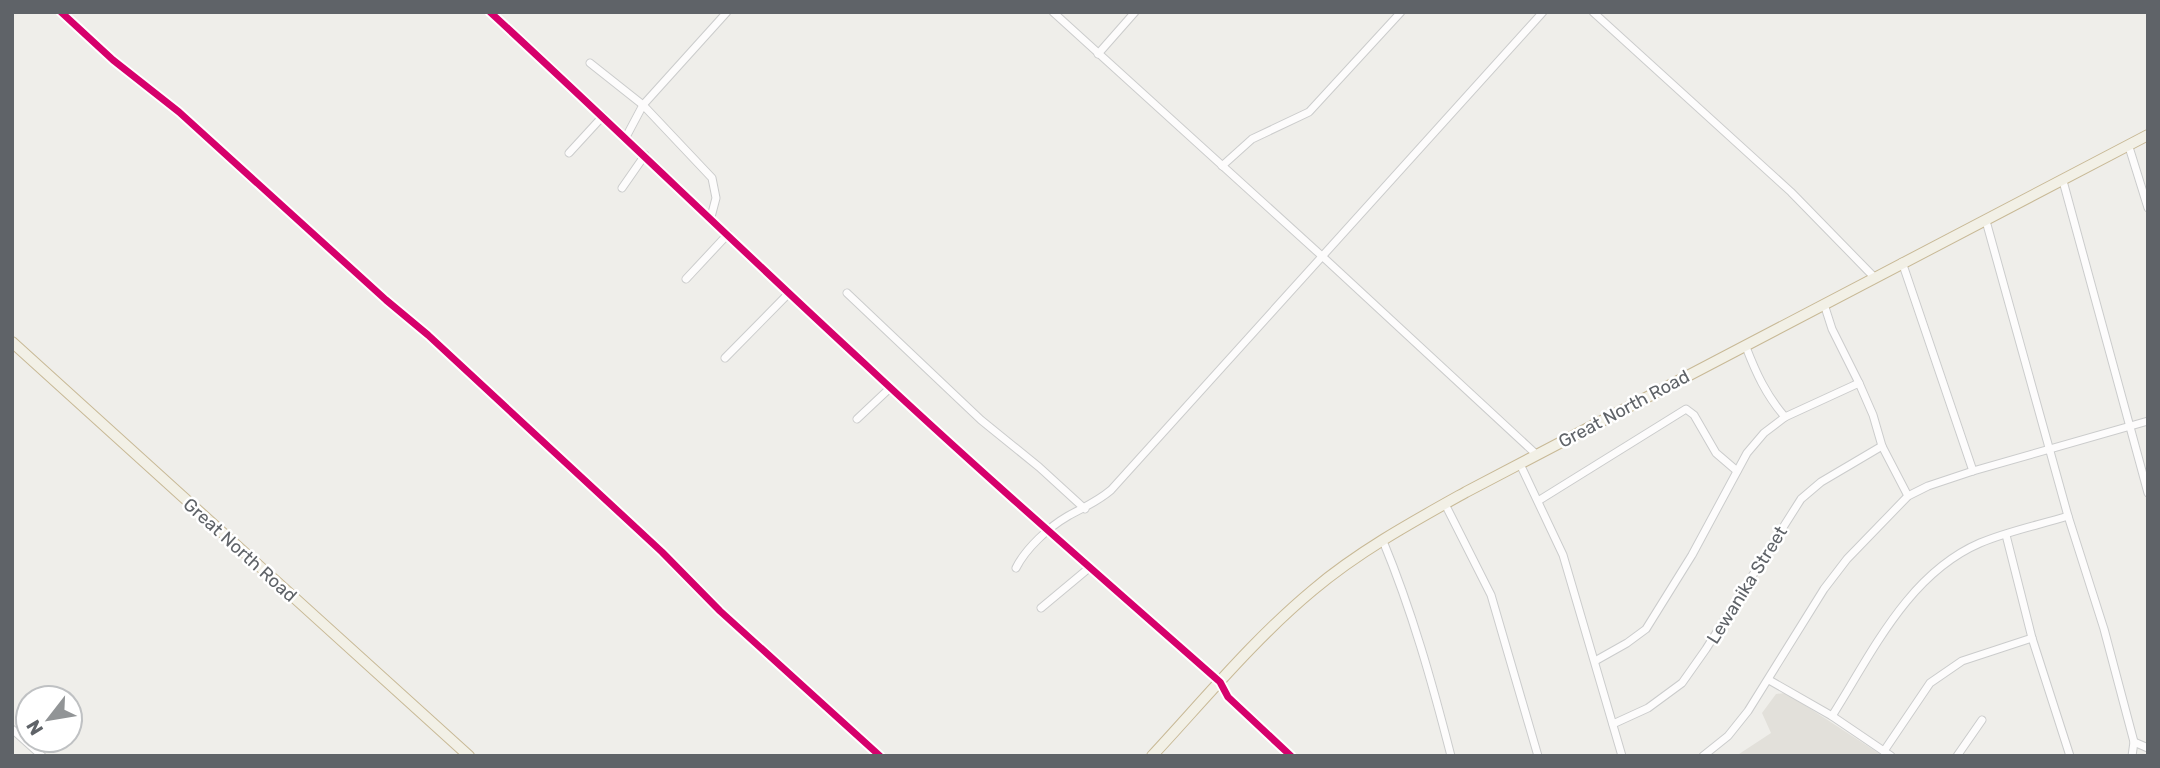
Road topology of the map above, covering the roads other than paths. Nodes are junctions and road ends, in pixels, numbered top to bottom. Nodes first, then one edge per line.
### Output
1 (61, 12) edge
2 (490, 12) edge
3 (727, 12) edge
4 (1053, 12) edge
5 (1135, 12) edge
6 (1401, 12) edge
7 (1543, 12) edge
8 (1593, 12) edge
9 (1098, 54) junction
10 (590, 63) dead end
11 (643, 105) junction
12 (603, 116) junction
13 (2148, 135) edge
14 (626, 137) junction
15 (2129, 146) junction
16 (569, 153) dead end
17 (645, 155) junction
18 (1222, 166) junction
19 (2063, 181) junction
20 (622, 188) dead end
21 (2148, 208) edge
22 (711, 217) junction
23 (1986, 220) junction
24 (728, 234) junction
25 (1323, 257) junction
26 (1902, 262) junction
27 (1874, 277) junction
28 (685, 279) dead end
29 (789, 293) junction
30 (847, 293) dead end
31 (1824, 304) junction
32 (12, 342) edge
33 (1746, 347) junction
34 (725, 358) dead end
35 (1859, 383) junction
36 (890, 388) junction
37 (1785, 417) junction
38 (857, 419) dead end
39 (2148, 421) edge
40 (2128, 427) junction
41 (1882, 446) junction
42 (2050, 449) junction
43 (1537, 455) junction
44 (1520, 464) junction
45 (1737, 471) junction
46 (1973, 471) junction
47 (2148, 493) edge
48 (1908, 496) junction
49 (1538, 501) junction
50 (1445, 504) junction
51 (1085, 509) junction
52 (2068, 516) junction
53 (1049, 531) junction
54 (2006, 536) junction
55 (1384, 541) junction
56 (1016, 568) dead end
57 (1089, 568) junction
58 (1041, 608) dead end
59 (2032, 638) junction
60 (1595, 661) junction
61 (1769, 680) junction
62 (1220, 682) junction
63 (1832, 716) junction
64 (1982, 720) dead end
65 (1613, 724) junction
66 (12, 729) edge
67 (2134, 742) junction
68 (2148, 747) edge
69 (1884, 751) junction
70 (42, 756) edge
71 (470, 756) edge
72 (880, 756) edge
73 (1152, 756) edge
74 (1290, 756) edge
75 (1451, 756) edge
76 (1538, 756) edge
77 (1622, 756) edge
78 (1703, 756) edge
79 (1891, 756) edge
80 (1957, 756) edge
81 (2070, 756) edge
82 (2132, 756) edge

1 - 72 street
2 - 12 street
3 - 11 street
4 - 9 street
5 - 9 street
6 - 18 street
7 - 25 street
8 - 27 street
9 - 18 street
10 - 11 street
11 - 14 street
11 - 22 street
12 - 14 street
12 - 16 street
13 - 15 highway, Great North Road
14 - 17 street
15 - 19 highway, Great North Road
15 - 21 street
17 - 20 street
17 - 22 street
18 - 25 street
19 - 23 highway, Great North Road
19 - 40 street
22 - 24 street
23 - 26 highway, Great North Road
23 - 42 street
24 - 28 street
24 - 29 street
25 - 43 street
25 - 51 street
26 - 27 highway, Great North Road
26 - 46 street
27 - 31 highway, Great North Road
29 - 34 street
29 - 36 street
30 - 51 street
31 - 33 highway, Great North Road
31 - 35 street
32 - 71 highway, Great North Road
33 - 37 street
33 - 43 highway, Great North Road
35 - 37 street
35 - 41 street
36 - 38 street
36 - 53 street
37 - 45 street
39 - 40 street
40 - 42 street
40 - 47 street
41 - 48 street
41 - 65 street, Lewanika Street
42 - 46 street
42 - 52 street
43 - 44 highway, Great North Road
44 - 49 street
44 - 50 highway, Great North Road
45 - 49 street
45 - 60 street
46 - 48 street
48 - 61 street
49 - 60 street
50 - 55 highway, Great North Road
50 - 76 street
51 - 53 street
52 - 54 street
52 - 67 street
53 - 56 street
53 - 57 street
54 - 59 street
54 - 63 street
55 - 62 highway, Great North Road
55 - 75 street
57 - 58 street
57 - 62 street
59 - 69 street
59 - 81 street
60 - 65 street
61 - 63 street
61 - 78 street
62 - 73 highway, Great North Road
62 - 74 street
63 - 69 street
64 - 80 street
65 - 77 street
66 - 70 street
67 - 68 street
67 - 82 street
69 - 79 street

